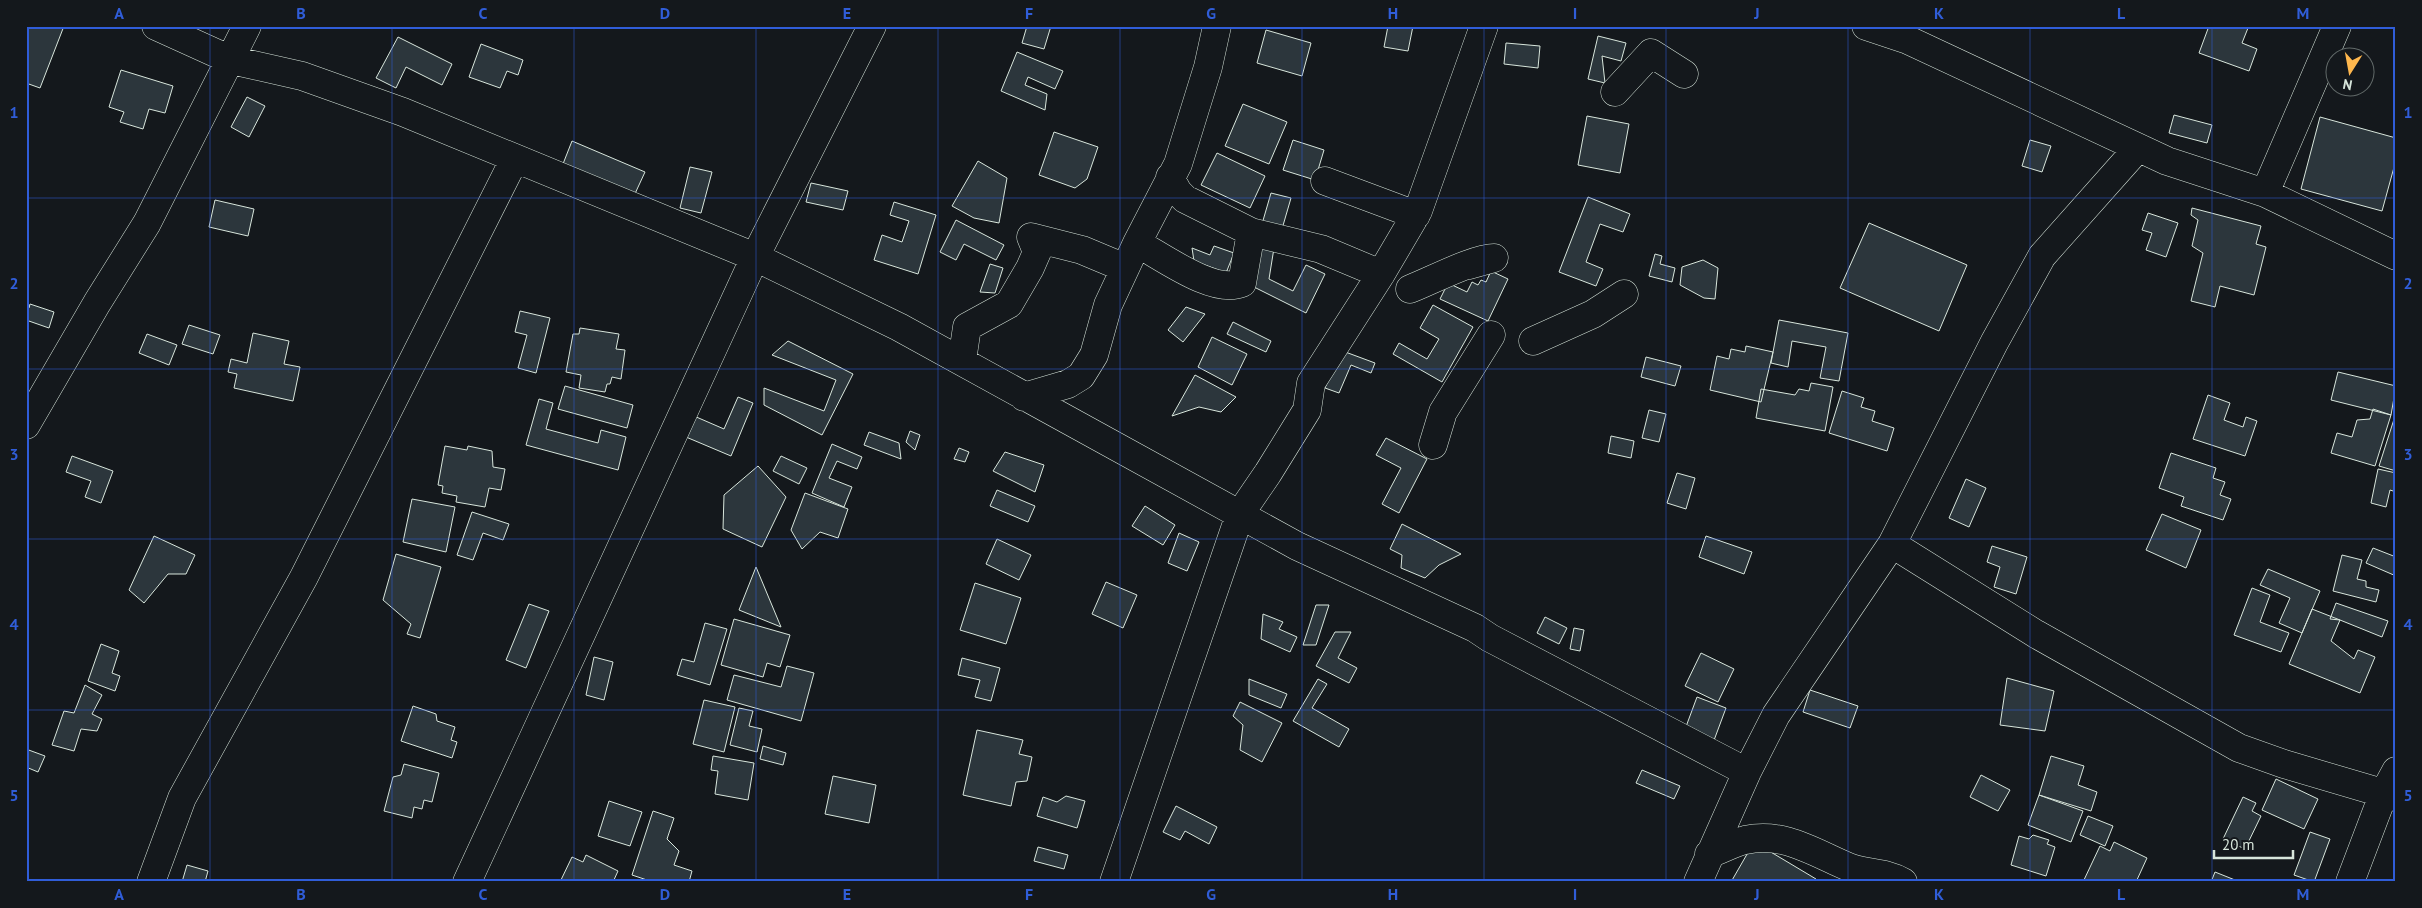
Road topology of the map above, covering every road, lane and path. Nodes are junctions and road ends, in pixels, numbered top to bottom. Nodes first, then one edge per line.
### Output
1 (156, 26) edge
2 (247, 26) edge
3 (872, 26) edge
4 (1217, 26) edge
5 (1484, 26) edge
6 (1866, 26) edge
7 (2337, 26) edge
8 (231, 60) junction
9 (1684, 74) dead end
10 (1615, 92) dead end
11 (2138, 148) junction
12 (515, 158) junction
13 (1170, 177) junction
14 (1325, 181) dead end
15 (2265, 193) junction
16 (1416, 215) junction
17 (1251, 232) junction
18 (1137, 243) junction
19 (2396, 256) edge
20 (755, 257) junction
21 (1469, 265) dead end
22 (1125, 268) junction
23 (1381, 274) junction
24 (1410, 289) dead end
25 (1624, 294) dead end
26 (1491, 335) dead end
27 (1533, 341) dead end
28 (962, 361) junction
29 (1024, 397) junction
30 (33, 402) edge
31 (26, 425) edge
32 (1433, 445) dead end
33 (1240, 514) junction
34 (1892, 544) junction
35 (2396, 771) edge
36 (1747, 772) junction
37 (2389, 796) edge
38 (1709, 854) junction
39 (151, 882) edge
40 (467, 882) edge
41 (1114, 882) edge
42 (1698, 882) edge
43 (1903, 882) edge
44 (2350, 882) edge

1 - 8 street
2 - 8 street
3 - 20 street
4 - 13 street
5 - 16 street
6 - 11 street
7 - 15 street
8 - 12 street
8 - 30 street
9 - 10 street
11 - 15 street
11 - 34 street
12 - 20 street
12 - 39 street
13 - 17 street
13 - 18 street
14 - 16 street
15 - 19 street
16 - 23 street
17 - 18 street
17 - 23 street
18 - 22 street
20 - 28 street
20 - 40 street
21 - 24 street
22 - 28 street
22 - 29 street
23 - 33 street
25 - 27 street
26 - 32 street
28 - 29 street
29 - 33 street
30 - 31 street
33 - 36 street
33 - 41 street
34 - 36 street
34 - 37 street
35 - 37 street
36 - 38 street
37 - 44 street
38 - 42 street
38 - 43 street

